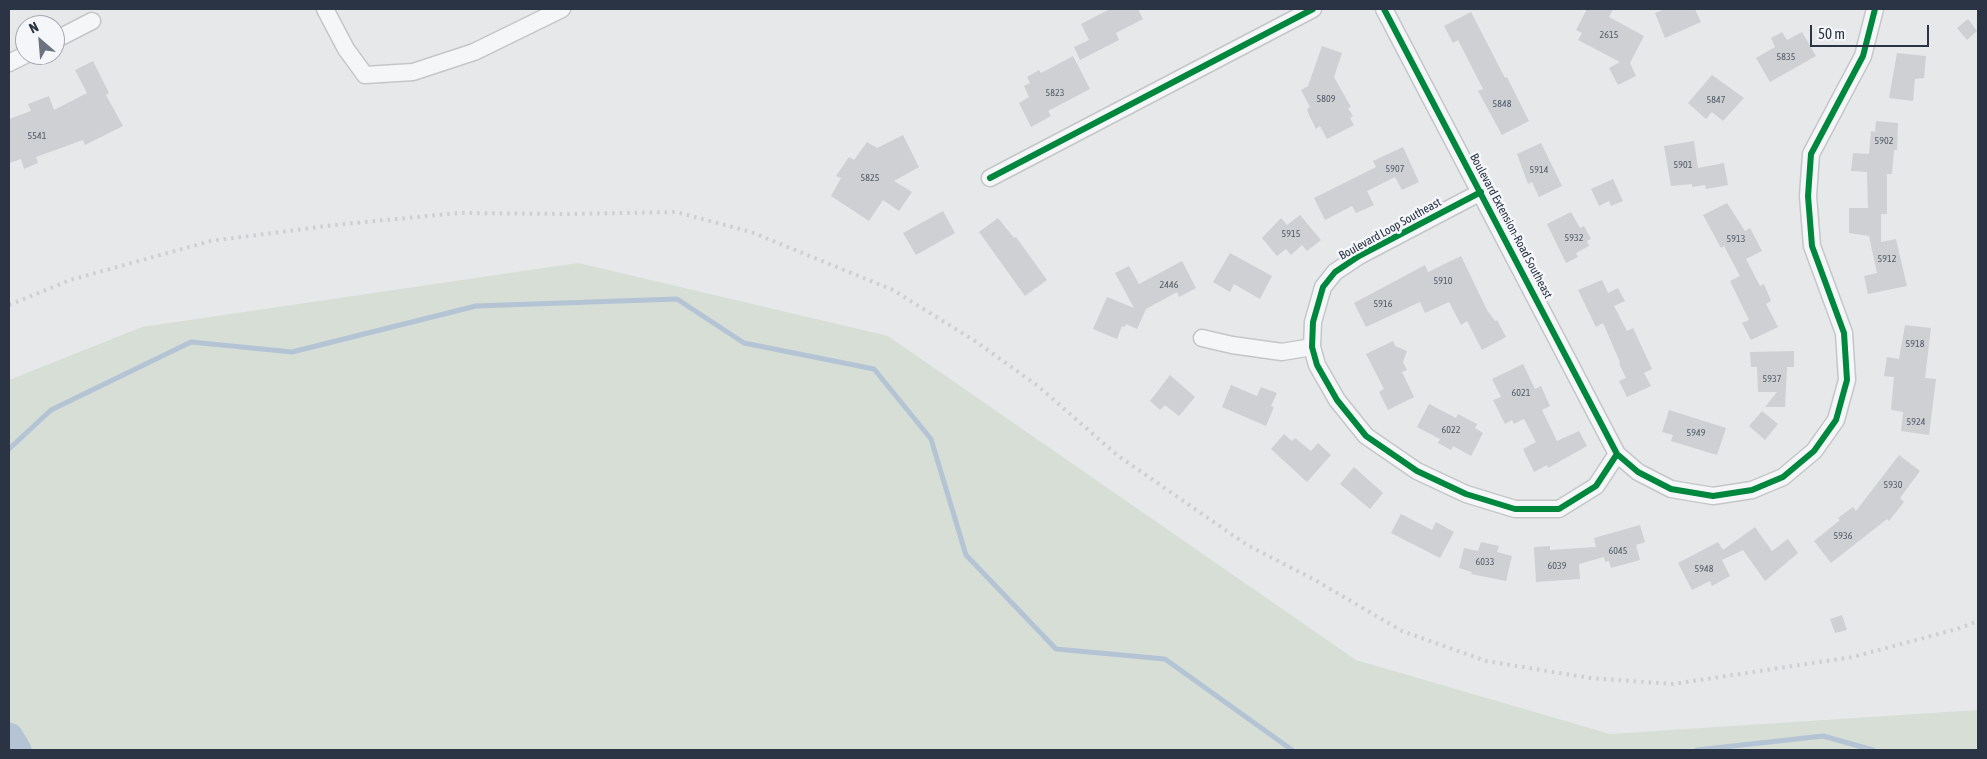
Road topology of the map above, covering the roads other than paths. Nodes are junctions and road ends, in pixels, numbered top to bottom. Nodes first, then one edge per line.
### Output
1 (325, 9) edge
2 (562, 9) edge
3 (1313, 9) edge
4 (1384, 9) edge
5 (1875, 9) edge
6 (92, 22) dead end
7 (65, 35) edge
8 (990, 178) dead end
9 (1480, 192) junction
10 (1202, 338) dead end
11 (1312, 346) junction
12 (1617, 454) junction

1 - 2 street
3 - 8 street
4 - 9 street, Boulevard Extension-Road Southeast
5 - 12 street
6 - 7 street
9 - 11 street, Boulevard Loop Southeast
9 - 12 street, Boulevard Extension-Road Southeast
10 - 11 street
11 - 12 street, Boulevard Loop Southeast

